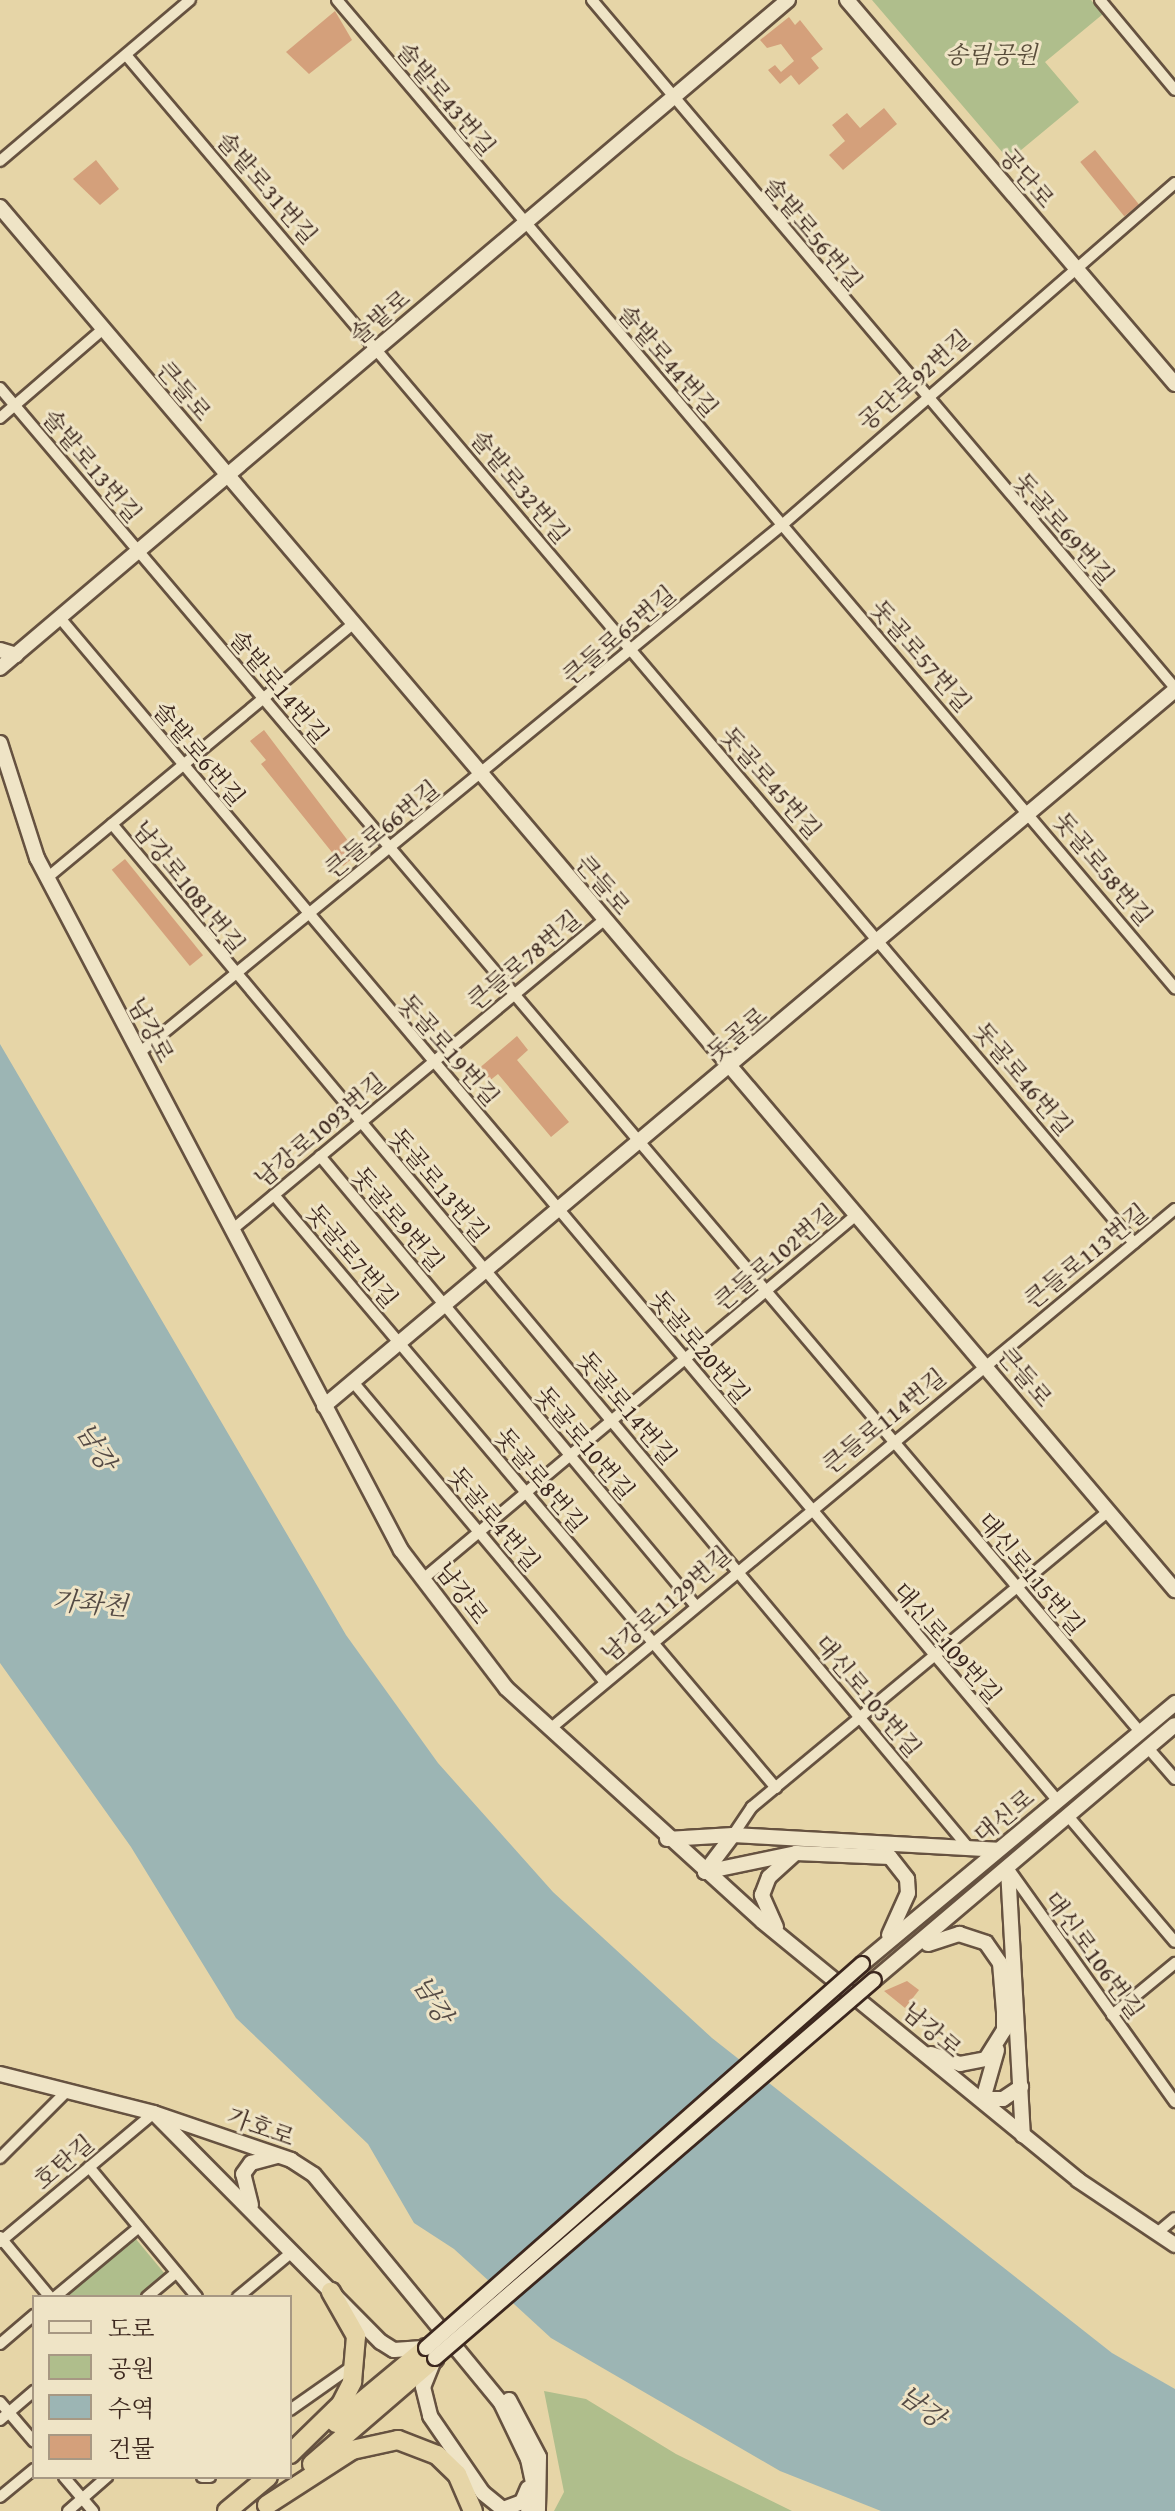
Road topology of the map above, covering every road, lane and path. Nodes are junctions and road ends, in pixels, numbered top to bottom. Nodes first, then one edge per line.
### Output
1 (190, 0) edge
2 (337, 0) edge
3 (592, 0) edge
4 (788, 0) edge
5 (847, 0) edge
6 (1100, 0) edge
7 (126, 55) junction
8 (1175, 90) edge
9 (672, 98) junction
10 (0, 161) edge
11 (1175, 183) edge
12 (0, 207) edge
13 (524, 223) junction
14 (1075, 267) junction
15 (103, 329) junction
16 (378, 348) junction
17 (1175, 384) edge
18 (0, 388) edge
19 (924, 396) junction
20 (16, 407) junction
21 (0, 418) edge
22 (226, 474) junction
23 (782, 525) junction
24 (138, 551) junction
25 (60, 618) junction
26 (353, 624) junction
27 (0, 650) edge
28 (630, 652) junction
29 (16, 655) junction
30 (0, 668) edge
31 (1175, 689) edge
32 (264, 698) junction
33 (0, 743) edge
34 (183, 765) junction
35 (481, 775) junction
36 (1030, 813) junction
37 (112, 824) junction
38 (390, 849) junction
39 (47, 878) junction
40 (308, 915) junction
41 (604, 920) junction
42 (881, 941) junction
43 (235, 974) junction
44 (1175, 988) edge
45 (514, 995) junction
46 (139, 1053) junction
47 (434, 1062) junction
48 (731, 1068) junction
49 (361, 1123) junction
50 (641, 1145) junction
51 (320, 1156) junction
52 (274, 1195) junction
53 (1175, 1209) edge
54 (561, 1211) junction
55 (855, 1216) junction
56 (233, 1229) junction
57 (1134, 1243) junction
58 (487, 1272) junction
59 (765, 1291) junction
60 (445, 1306) junction
61 (400, 1344) junction
62 (684, 1360) junction
63 (985, 1365) junction
64 (353, 1382) junction
65 (324, 1406) junction
66 (612, 1420) junction
67 (892, 1441) junction
68 (570, 1455) junction
69 (526, 1493) junction
70 (808, 1509) junction
71 (1108, 1511) junction
72 (479, 1532) junction
73 (737, 1569) junction
74 (423, 1579) junction
75 (1016, 1587) junction
76 (1175, 1590) edge
77 (695, 1605) junction
78 (652, 1642) junction
79 (934, 1658) junction
80 (605, 1682) junction
81 (1175, 1703) edge
82 (862, 1720) junction
83 (1175, 1725) edge
84 (550, 1729) junction
85 (1140, 1732) junction
86 (1148, 1748) junction
87 (1175, 1779) edge
88 (776, 1788) junction
89 (1058, 1801) junction
90 (1068, 1816) junction
91 (733, 1835) junction
92 (667, 1839) junction
93 (968, 1847) junction
94 (998, 1850) junction
95 (796, 1853) junction
96 (1008, 1869) junction
97 (705, 1872) junction
98 (780, 1934) junction
99 (1175, 1942) edge
100 (879, 1949) junction
101 (899, 1960) junction
102 (1175, 1963) edge
103 (1112, 2015) junction
104 (997, 2050) junction
105 (927, 2053) junction
106 (2, 2079) edge
107 (1018, 2089) junction
108 (64, 2094) junction
109 (983, 2099) junction
110 (1175, 2102) edge
111 (154, 2113) junction
112 (1023, 2136) junction
113 (281, 2156) junction
114 (0, 2158) edge
115 (89, 2167) junction
116 (1175, 2218) edge
117 (139, 2227) junction
118 (1157, 2233) junction
119 (273, 2234) junction
120 (1, 2240) edge
121 (1175, 2245) edge
122 (292, 2252) junction
123 (176, 2273) junction
124 (331, 2292) junction
125 (51, 2295) edge
126 (55, 2295) edge
127 (149, 2295) edge
128 (195, 2295) edge
129 (240, 2295) edge
130 (32, 2317) edge
131 (0, 2344) edge
132 (431, 2353) junction
133 (473, 2363) junction
134 (356, 2364) junction
135 (32, 2393) edge
136 (0, 2402) edge
137 (292, 2407) edge
138 (9, 2412) junction
139 (0, 2420) edge
140 (32, 2440) edge
141 (292, 2455) edge
142 (292, 2456) edge
143 (528, 2459) junction
144 (32, 2471) edge
145 (66, 2479) edge
146 (105, 2479) edge
147 (264, 2479) edge
148 (483, 2493) junction
149 (0, 2497) edge
150 (82, 2498) junction
151 (263, 2508) edge
152 (68, 2511) edge
153 (93, 2511) edge
154 (227, 2511) edge
155 (473, 2511) edge
156 (486, 2511) edge
157 (528, 2511) edge
158 (538, 2511) edge

1 - 7 street
2 - 13 street, 솔밭로43번길
3 - 9 street, 솔밭로56번길
4 - 9 street, 솔밭로
5 - 14 street, 공단로
6 - 8 street
7 - 10 street
7 - 16 street, 솔밭로31번길
9 - 13 street, 솔밭로
9 - 19 street, 솔밭로56번길
11 - 14 street, 공단로92번길
12 - 15 street, 큰들로
13 - 16 street, 솔밭로
13 - 23 street, 솔밭로44번길
14 - 17 street, 공단로
14 - 19 street, 공단로92번길
15 - 20 street
15 - 22 street, 큰들로
16 - 22 street, 솔밭로
16 - 28 street, 솔밭로32번길
18 - 20 street, 솔밭로13번길
19 - 23 street, 공단로92번길
19 - 31 street, 돗골로69번길
20 - 21 street
20 - 24 street, 솔밭로13번길
22 - 24 street, 솔밭로
22 - 26 street, 큰들로
23 - 28 street, 큰들로65번길
23 - 36 street, 돗골로57번길
24 - 25 street, 솔밭로
24 - 32 street, 솔밭로14번길
25 - 29 street, 솔밭로
25 - 34 street, 솔밭로6번길
26 - 32 street
26 - 35 street, 큰들로
27 - 29 street
28 - 35 street, 큰들로65번길
28 - 42 street, 돗골로45번길
29 - 30 street, 솔밭로
31 - 36 street, 돗골로
32 - 34 street
32 - 38 street, 솔밭로14번길
33 - 39 street, 남강로
34 - 37 street
34 - 40 street, 솔밭로6번길
35 - 38 street, 큰들로66번길
35 - 41 street, 큰들로
36 - 42 street, 돗골로
36 - 44 street, 돗골로58번길
37 - 39 street
37 - 43 street, 남강로1081번길
38 - 40 street, 큰들로66번길
38 - 45 street, 솔밭로14번길
39 - 46 street, 남강로
40 - 43 street, 남강로1081번길
40 - 47 street, 돗골로19번길
41 - 45 street, 큰들로78번길
41 - 48 street, 큰들로
42 - 48 street, 돗골로
42 - 57 street, 돗골로46번길
43 - 46 street, 남강로1081번길
43 - 49 street, 돗골로13번길
45 - 47 street, 큰들로78번길
45 - 50 street, 솔밭로14번길
46 - 56 street, 남강로
47 - 49 street, 남강로1093번길
47 - 54 street, 돗골로19번길
48 - 50 street, 돗골로
48 - 55 street, 큰들로
49 - 51 street, 남강로1093번길
49 - 58 street, 돗골로13번길
50 - 54 street, 돗골로
50 - 59 street, 대신로115번길
51 - 52 street, 남강로1093번길
51 - 60 street, 돗골로9번길
52 - 56 street, 남강로1093번길
52 - 61 street, 돗골로7번길
53 - 57 street, 큰들로113번길
54 - 58 street, 돗골로
54 - 62 street, 돗골로20번길
55 - 59 street, 큰들로102번길
55 - 63 street, 큰들로
56 - 65 street, 남강로
57 - 63 street, 큰들로113번길
58 - 60 street, 돗골로
58 - 66 street, 돗골로14번길
59 - 62 street, 큰들로102번길
59 - 67 street, 대신로115번길
60 - 61 street, 돗골로
60 - 68 street, 돗골로10번길
61 - 64 street, 돗골로
61 - 69 street, 돗골로8번길
62 - 66 street, 큰들로102번길
62 - 70 street, 돗골로20번길
63 - 67 street, 큰들로114번길
63 - 71 street, 큰들로
64 - 65 street, 돗골로
64 - 72 street, 돗골로4번길
65 - 74 street, 남강로
66 - 68 street, 큰들로102번길
66 - 73 street, 돗골로14번길
67 - 70 street, 큰들로114번길
67 - 75 street, 대신로115번길
68 - 69 street, 큰들로102번길
68 - 77 street, 돗골로10번길
69 - 72 street, 큰들로102번길
69 - 78 street, 돗골로8번길
70 - 73 street, 남강로1129번길
70 - 79 street, 대신로109번길
71 - 75 street
71 - 76 street, 큰들로
72 - 74 street, 큰들로102번길
72 - 80 street, 돗골로4번길
73 - 77 street, 남강로1129번길
73 - 82 street, 대신로103번길
74 - 84 street, 남강로
75 - 79 street
75 - 85 street, 대신로115번길
77 - 78 street, 남강로1129번길
78 - 80 street, 남강로1129번길
78 - 88 street, 돗골로8번길
79 - 82 street
79 - 89 street, 대신로109번길
80 - 84 street, 남강로1129번길
81 - 85 street, 대신로
82 - 88 street
82 - 93 street, 대신로103번길
83 - 86 street, 대신로
84 - 92 street, 남강로
85 - 89 street, 대신로
86 - 87 street
86 - 90 street, 대신로
88 - 91 street
89 - 94 street, 대신로
90 - 96 street, 대신로
90 - 99 street
91 - 92 street
91 - 93 street
91 - 97 street
92 - 97 street, 남강로
93 - 94 street
94 - 100 street, 대신로
95 - 97 street
95 - 98 street
95 - 100 street
96 - 101 street, 대신로
96 - 103 street, 대신로106번길
96 - 107 street
97 - 98 street, 남강로
98 - 105 street, 남강로
100 - 132 street, 대신로, bridge
101 - 104 street
101 - 132 street, 대신로, bridge
102 - 103 street
103 - 110 street, 대신로106번길
104 - 105 street
104 - 107 street
104 - 109 street
105 - 109 street, 남강로
106 - 108 street, 가호로
107 - 109 street
107 - 112 street
108 - 111 street, 가호로
108 - 114 street
109 - 112 street, 남강로
111 - 113 street, 가호로
111 - 115 street, 호탄길
111 - 119 street
112 - 118 street, 남강로
113 - 119 street
113 - 133 street, 가호로
115 - 117 street
115 - 120 street, 호탄길
116 - 118 street
117 - 123 street
117 - 126 street
118 - 121 street, 남강로
119 - 122 street
120 - 125 street
122 - 124 street
122 - 129 street
123 - 127 street
123 - 128 street
124 - 132 street
124 - 134 highway
130 - 131 street
132 - 142 highway
132 - 148 street
132 - 151 highway
133 - 143 street, 가호로
133 - 158 street, 가호로
134 - 137 street
134 - 141 highway
135 - 138 street
136 - 138 street
138 - 139 street
138 - 140 street
143 - 148 street
143 - 157 street, 가호로
144 - 149 street
145 - 150 street
146 - 150 street
147 - 154 highway
148 - 156 street
150 - 152 street
150 - 153 street
151 - 155 highway

